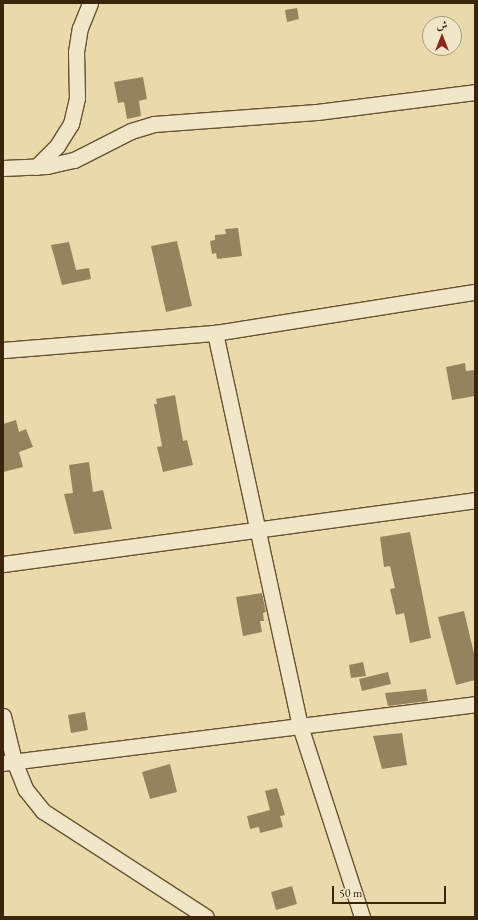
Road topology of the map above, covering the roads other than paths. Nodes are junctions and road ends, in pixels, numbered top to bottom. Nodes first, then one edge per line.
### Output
1 (90, 3) edge
2 (475, 92) edge
3 (36, 167) junction
4 (3, 168) edge
5 (475, 292) edge
6 (215, 333) junction
7 (3, 350) edge
8 (475, 500) edge
9 (259, 528) junction
10 (3, 564) edge
11 (475, 704) edge
12 (3, 716) edge
13 (300, 726) junction
14 (9, 762) edge
15 (206, 917) edge
16 (362, 917) edge

1 - 3 street
2 - 3 street
3 - 4 street
5 - 6 street
6 - 7 street
6 - 9 street
8 - 9 street
9 - 10 street
9 - 13 street
11 - 13 street
12 - 14 street
13 - 14 street
13 - 16 street
14 - 15 street

